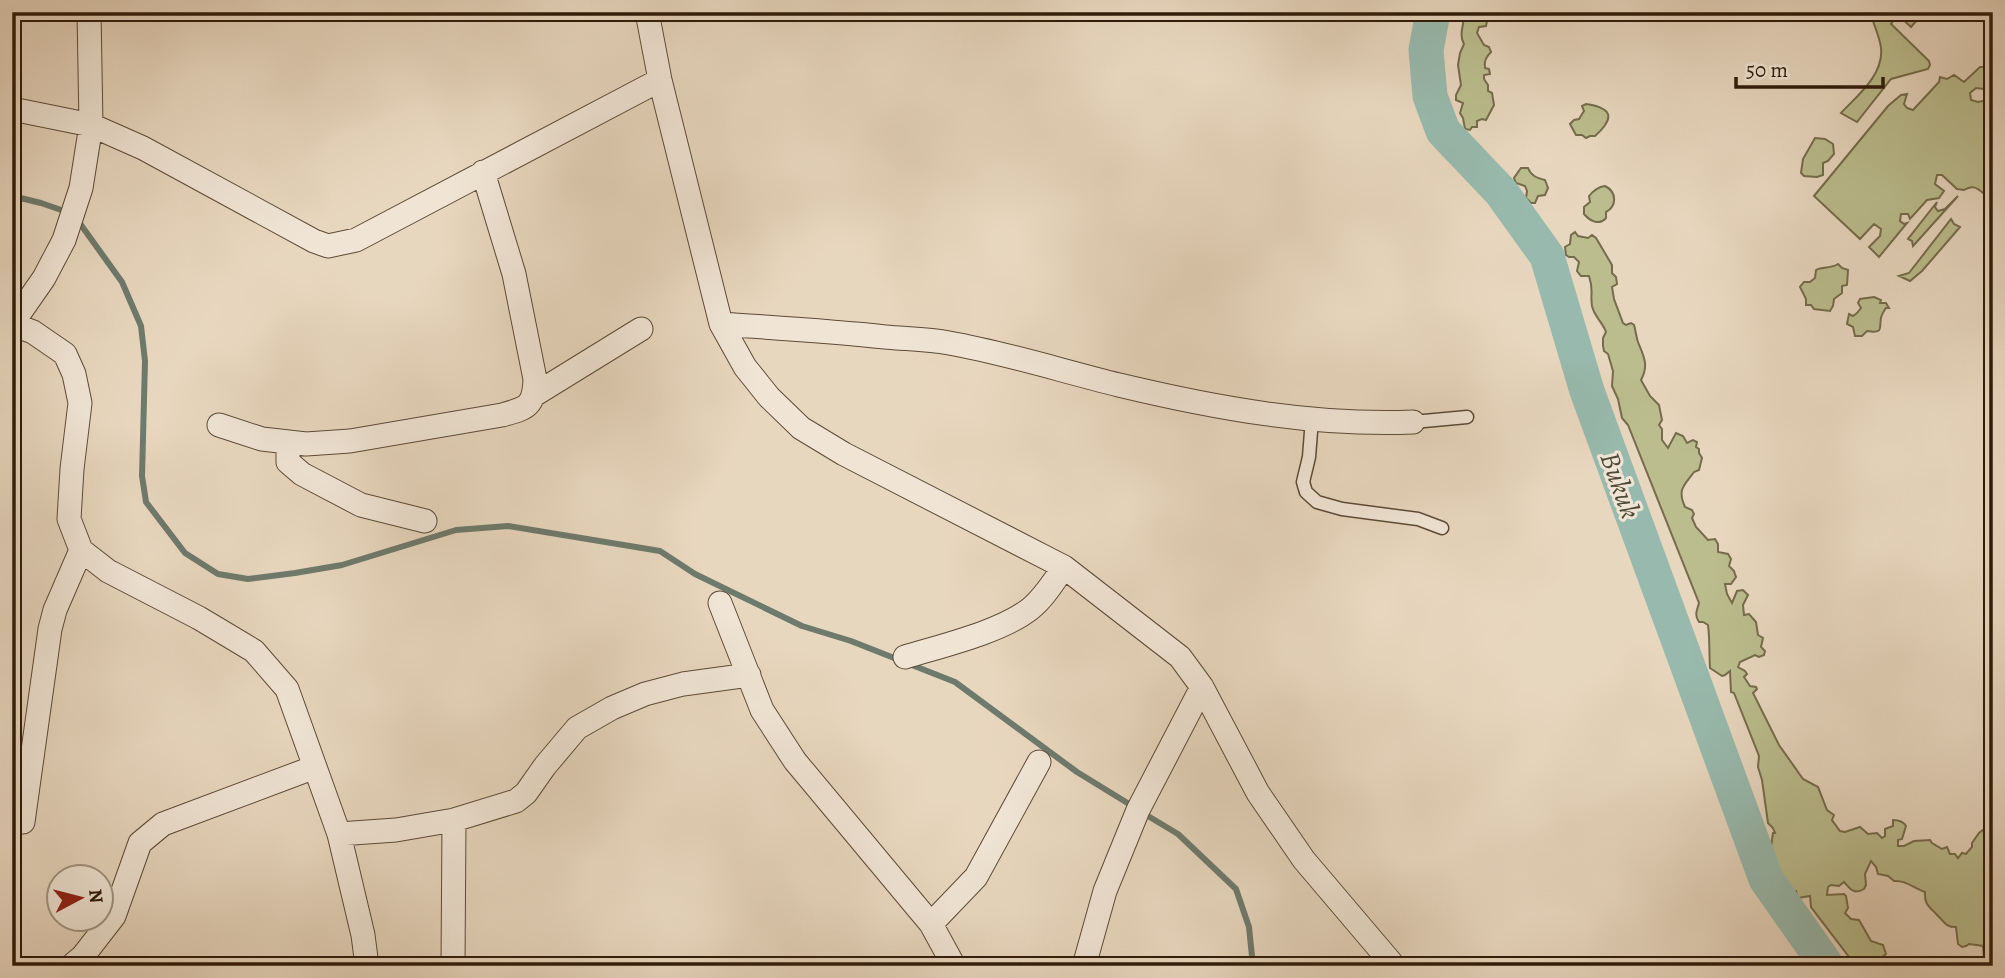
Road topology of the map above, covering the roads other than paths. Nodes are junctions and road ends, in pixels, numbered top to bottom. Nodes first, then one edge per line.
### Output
1 (89, 12) edge
2 (647, 12) edge
3 (660, 80) junction
4 (12, 109) edge
5 (91, 125) junction
6 (483, 172) junction
7 (12, 324) edge
8 (721, 324) junction
9 (640, 329) dead end
10 (534, 395) junction
11 (1467, 417) dead end
12 (1312, 419) junction
13 (1413, 422) joint
14 (219, 425) dead end
15 (288, 442) junction
16 (425, 522) dead end
17 (1442, 528) dead end
18 (81, 550) junction
19 (1064, 567) junction
20 (720, 603) dead end
21 (905, 657) dead end
22 (749, 675) junction
23 (1202, 687) junction
24 (1039, 762) dead end
25 (315, 767) junction
26 (454, 820) junction
27 (23, 822) dead end
28 (339, 834) junction
29 (931, 924) junction
30 (71, 966) edge
31 (367, 966) edge
32 (453, 966) edge
33 (954, 966) edge
34 (1084, 966) edge
35 (1394, 966) edge

1 - 5 street
2 - 3 street
3 - 6 street
3 - 8 street
4 - 5 street
5 - 6 street
5 - 7 street
6 - 10 street
7 - 18 street
8 - 12 street
8 - 19 street
9 - 10 street
10 - 15 street
11 - 13 lane
12 - 13 street
12 - 17 lane
14 - 15 street
15 - 16 street
18 - 25 street
18 - 27 street
19 - 21 street
19 - 23 street
20 - 22 street
22 - 26 street
22 - 29 street
23 - 34 street
23 - 35 street
24 - 29 street
25 - 28 street
25 - 30 street
26 - 28 street
26 - 32 street
28 - 31 street
29 - 33 street

